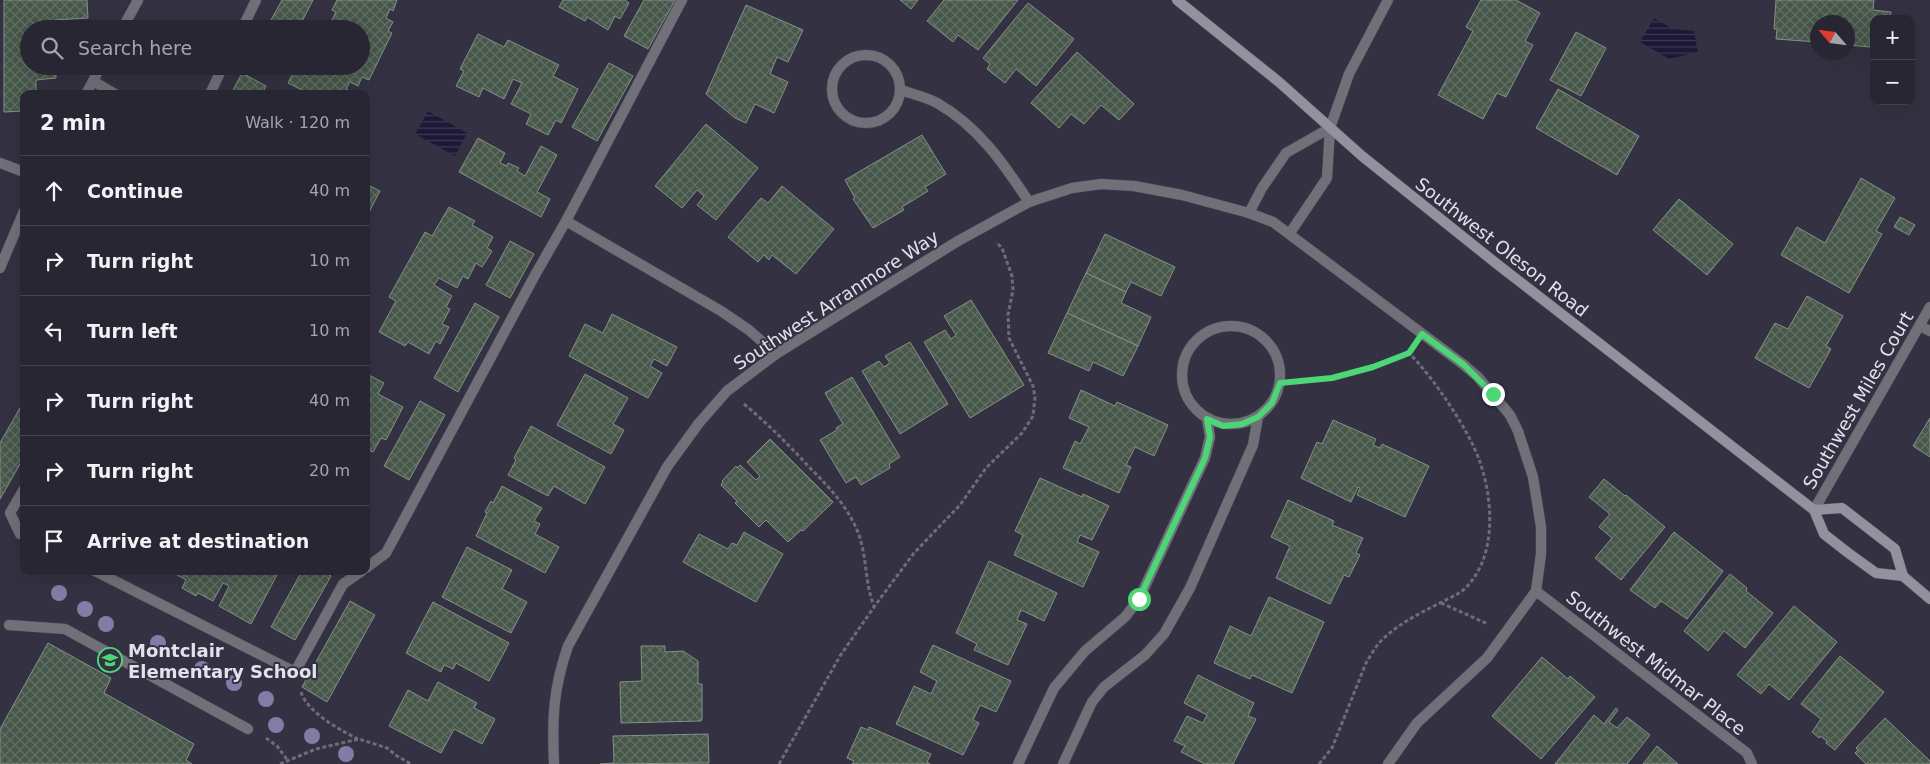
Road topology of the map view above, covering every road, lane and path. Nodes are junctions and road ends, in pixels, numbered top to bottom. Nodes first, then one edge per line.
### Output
1 (138, 0) edge
2 (256, 0) edge
3 (682, 0) edge
4 (1177, 0) edge
5 (1388, 0) edge
6 (127, 20) edge
7 (246, 20) edge
8 (96, 75) edge
9 (219, 75) edge
10 (93, 82) junction
11 (88, 90) edge
12 (108, 90) edge
13 (212, 90) edge
14 (900, 90) junction
15 (1330, 128) junction
16 (0, 163) edge
17 (20, 170) edge
18 (1030, 202) junction
19 (1249, 213) junction
20 (20, 220) edge
21 (566, 222) junction
22 (983, 226) junction
23 (1290, 233) junction
24 (0, 268) edge
25 (1930, 306) edge
26 (1920, 326) junction
27 (1930, 331) edge
28 (1422, 334) junction
29 (1409, 353) junction
30 (776, 354) junction
31 (1280, 383) junction
32 (727, 391) junction
33 (1258, 417) junction
34 (1207, 419) junction
35 (20, 496) edge
36 (1814, 510) junction
37 (20, 534) edge
38 (370, 565) edge
39 (103, 575) edge
40 (356, 575) edge
41 (1903, 576) junction
42 (1536, 591) junction
43 (1930, 599) edge
44 (1441, 603) junction
45 (874, 607) junction
46 (9, 625) dead end
47 (1504, 634) junction
48 (295, 672) junction
49 (248, 729) joint
50 (359, 739) junction
51 (288, 761) junction
52 (280, 764) edge
53 (411, 764) edge
54 (554, 764) edge
55 (779, 764) edge
56 (1018, 764) edge
57 (1063, 764) edge
58 (1319, 764) edge
59 (1388, 764) edge
60 (1752, 764) edge

1 - 6 street
2 - 7 street
3 - 21 street
4 - 15 main road, Southwest Oleson Road
5 - 15 street
8 - 10 street
9 - 13 street
10 - 11 street
10 - 12 street
14 - 14 street
14 - 18 street
15 - 19 street
15 - 23 street
15 - 36 main road, Southwest Oleson Road
16 - 17 street
18 - 19 street, Southwest Arranmore Way
18 - 22 street, Southwest Arranmore Way
19 - 23 street, Southwest Arranmore Way
20 - 24 street
21 - 30 street
21 - 38 street
22 - 30 street, Southwest Arranmore Way
22 - 45 path
23 - 28 street, Southwest Arranmore Way
25 - 26 street, Southwest Miles Court
26 - 27 street
26 - 36 street, Southwest Miles Court
28 - 29 path
28 - 42 street, Southwest Arranmore Way
29 - 31 path
29 - 44 path
30 - 32 street, Southwest Arranmore Way
31 - 33 street
31 - 34 street
32 - 45 path
32 - 54 street, Southwest Arranmore Way
33 - 34 street
33 - 57 street
34 - 56 street
35 - 37 street
36 - 41 main road, Southwest Oleson Road
36 - 41 main road
39 - 48 street
40 - 48 street
41 - 43 main road
42 - 47 street, Southwest Arranmore Way
42 - 60 street, Southwest Midmar Place
44 - 47 path
44 - 58 path
45 - 55 path
46 - 49 street
47 - 59 street, Southwest Arranmore Way
48 - 50 path
49 - 51 path
50 - 51 path
50 - 53 path
51 - 52 path

